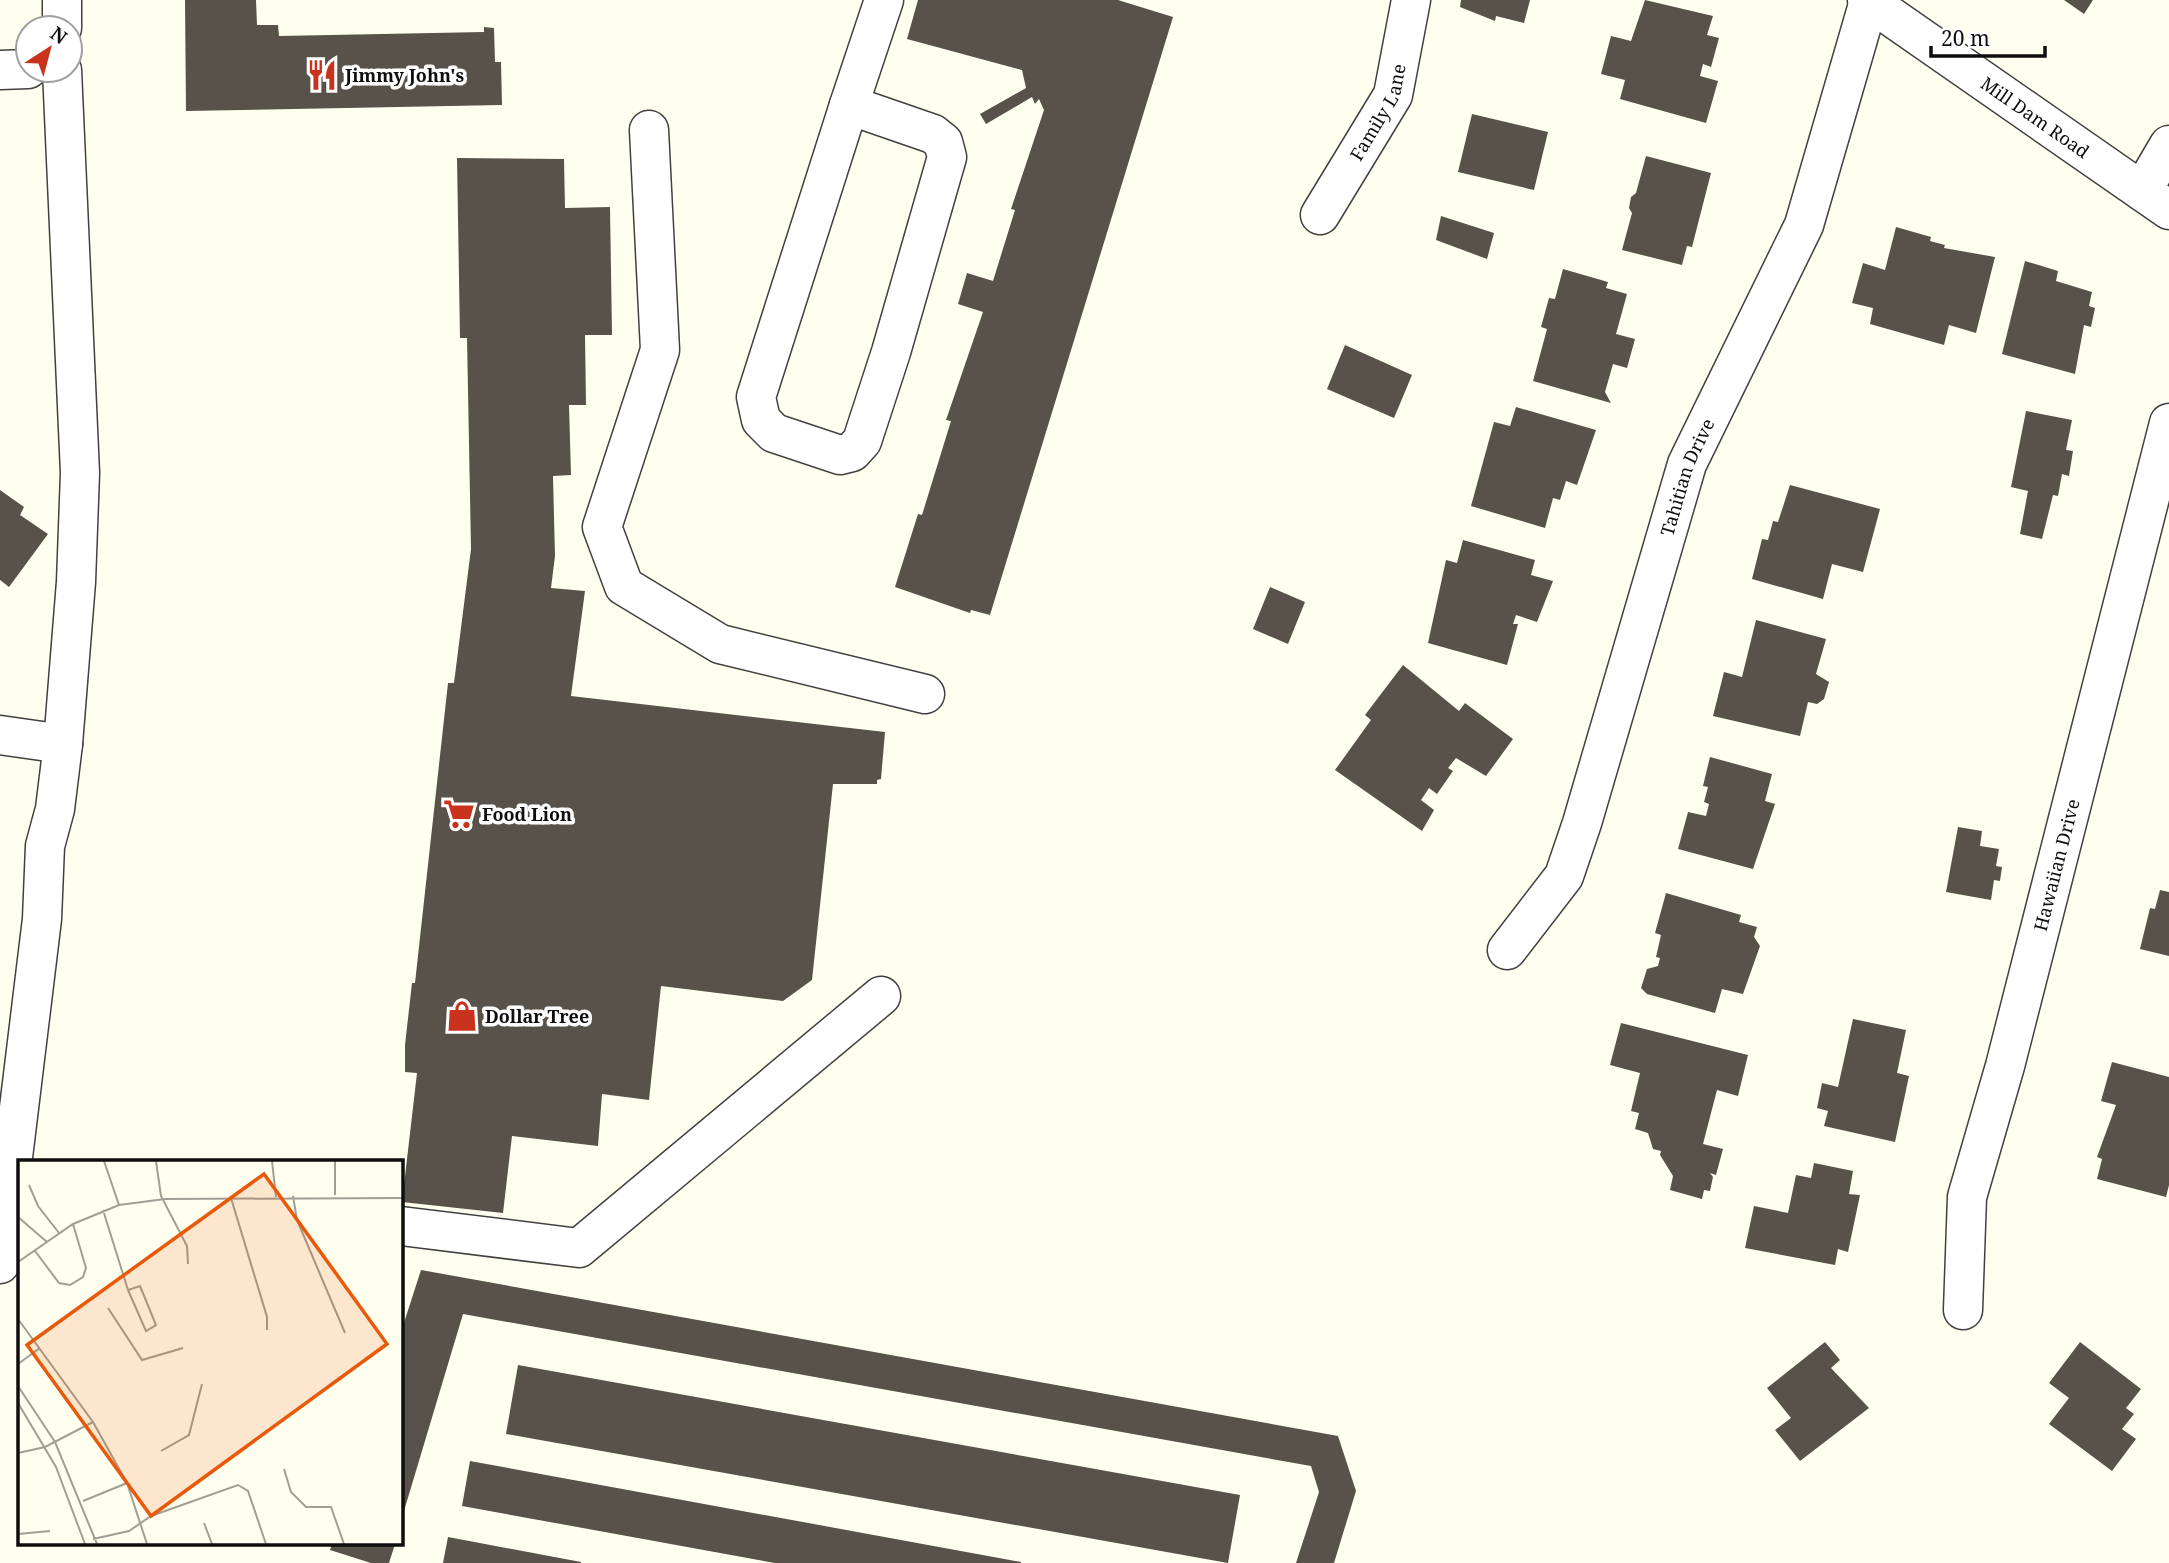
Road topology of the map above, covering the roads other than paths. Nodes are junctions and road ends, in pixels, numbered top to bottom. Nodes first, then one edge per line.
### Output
1 (884, 0) edge
2 (1411, 0) edge
3 (1868, 1) edge
4 (63, 84) edge
5 (849, 105) junction
6 (649, 130) dead end
7 (2169, 145) edge
8 (2155, 200) edge
9 (1320, 215) dead end
10 (2169, 423) edge
11 (925, 694) dead end
12 (0, 735) edge
13 (62, 744) junction
14 (1507, 950) dead end
15 (881, 996) dead end
16 (402, 1226) edge
17 (0, 1263) edge
18 (1964, 1310) dead end

1 - 5 street
2 - 9 street, Family Lane
3 - 8 street, Mill Dam Road
3 - 14 street, Tahitian Drive
4 - 13 street
5 - 5 street
6 - 11 street
7 - 8 street
10 - 18 street, Hawaiian Drive
12 - 13 street
13 - 17 street
15 - 16 street

